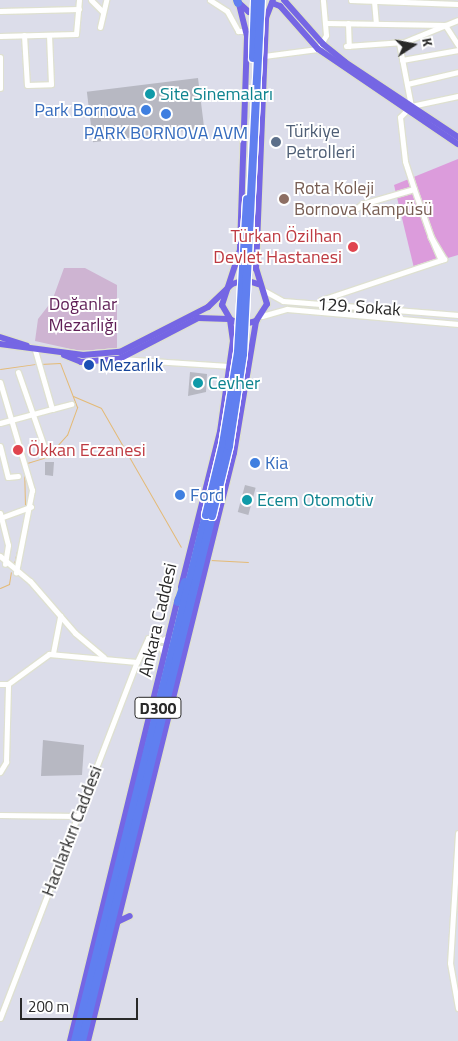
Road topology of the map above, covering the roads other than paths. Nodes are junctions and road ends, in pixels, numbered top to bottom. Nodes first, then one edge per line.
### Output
1 (79, 0) edge
2 (91, 0) edge
3 (106, 0) edge
4 (210, 0) edge
5 (255, 0) edge
6 (261, 0) edge
7 (284, 0) edge
8 (322, 0) edge
9 (352, 0) edge
10 (238, 1) edge
11 (374, 1) edge
12 (272, 3) edge
13 (458, 4) edge
14 (79, 9) junction
15 (0, 10) edge
16 (103, 12) junction
17 (458, 20) edge
18 (326, 23) junction
19 (348, 23) junction
20 (376, 23) junction
21 (445, 25) junction
22 (100, 27) dead end
23 (246, 31) junction
24 (24, 35) junction
25 (49, 35) junction
26 (0, 36) edge
27 (399, 43) junction
28 (458, 45) edge
29 (320, 47) junction
30 (458, 50) edge
31 (264, 56) junction
32 (0, 57) edge
33 (402, 60) junction
34 (458, 72) edge
35 (0, 78) edge
36 (407, 84) junction
37 (0, 88) edge
38 (458, 96) edge
39 (408, 108) junction
40 (458, 137) edge
41 (458, 144) edge
42 (414, 188) junction
43 (350, 214) dead end
44 (258, 284) junction
45 (228, 288) junction
46 (263, 290) junction
47 (320, 304) junction
48 (320, 312) junction
49 (458, 315) edge
50 (262, 316) junction
51 (230, 319) junction
52 (256, 321) junction
53 (458, 324) edge
54 (0, 336) edge
55 (0, 344) edge
56 (35, 350) junction
57 (58, 352) junction
58 (119, 359) junction
59 (230, 366) junction
60 (18, 372) dead end
61 (0, 382) edge
62 (71, 404) dead end
63 (52, 409) junction
64 (33, 415) junction
65 (11, 420) junction
66 (0, 423) edge
67 (0, 447) edge
68 (47, 455) dead end
69 (18, 476) dead end
70 (31, 507) junction
71 (209, 515) junction
72 (0, 516) edge
73 (211, 543) junction
74 (198, 545) junction
75 (0, 556) edge
76 (5, 564) junction
77 (16, 572) junction
78 (197, 579) junction
79 (178, 602) junction
80 (60, 616) junction
81 (171, 631) junction
82 (147, 641) junction
83 (53, 653) junction
84 (104, 658) junction
85 (165, 658) junction
86 (137, 662) junction
87 (0, 684) edge
88 (8, 684) junction
89 (154, 749) junction
90 (0, 772) edge
91 (145, 810) junction
92 (0, 815) edge
93 (78, 816) junction
94 (458, 833) edge
95 (118, 848) junction
96 (125, 887) junction
97 (129, 896) dead end
98 (110, 901) junction
99 (130, 916) dead end
100 (117, 922) junction
101 (458, 1008) edge
102 (0, 1018) edge
103 (70, 1041) edge
104 (76, 1041) edge
105 (82, 1041) edge
106 (88, 1041) edge

1 - 14 street
2 - 16 street
3 - 16 street
4 - 23 street
5 - 71 highway, Ankara Caddesi / D300, bridge
6 - 71 highway, Ankara Caddesi / D300, bridge
7 - 29 main road
8 - 18 street
9 - 11 street
10 - 12 main road
10 - 23 main road, Ankara Caddesi
11 - 13 street
11 - 20 street
12 - 29 main road
12 - 31 main road
14 - 15 street
14 - 25 street
16 - 22 street
17 - 21 street
18 - 19 street
18 - 29 street
19 - 20 street
19 - 27 street
20 - 21 street
21 - 27 street
21 - 28 street
23 - 45 main road, Ankara Caddesi
24 - 25 street
24 - 25 street
24 - 26 street
27 - 33 street
29 - 31 street
29 - 39 main road
30 - 33 street
31 - 44 main road
32 - 35 street
33 - 36 street
34 - 36 street
35 - 37 street
36 - 39 street
38 - 39 street
39 - 40 main road
39 - 41 main road
39 - 42 street
42 - 43 street
42 - 47 street
44 - 45 main road
44 - 46 main road
45 - 51 main road, Ankara Caddesi
45 - 57 main road
46 - 47 street, 129. Sokak
46 - 50 main road
47 - 48 street
47 - 49 street, 129. Sokak
48 - 50 street, 129. Sokak
48 - 53 street, 129. Sokak
50 - 52 main road
51 - 52 main road
51 - 58 main road
51 - 59 main road, Ankara Caddesi
52 - 73 main road, Ankara Caddesi
54 - 56 main road
55 - 56 main road
56 - 57 main road
56 - 63 street
57 - 58 main road
58 - 59 street
59 - 79 main road, Ankara Caddesi
60 - 64 street
61 - 65 street
62 - 63 street
63 - 64 street
64 - 65 street
64 - 68 street
65 - 66 street
65 - 70 street
67 - 69 street
70 - 72 street
70 - 77 street
71 - 74 highway, Ankara Caddesi / D300
71 - 78 highway, Ankara Caddesi / D300
72 - 76 street
73 - 78 highway
73 - 91 main road, Ankara Caddesi
74 - 79 highway
74 - 98 highway, Ankara Caddesi / D300
75 - 76 street
76 - 77 street
77 - 80 street
78 - 89 highway, Ankara Caddesi / D300
79 - 81 main road, Ankara Caddesi
80 - 83 street
80 - 84 street
81 - 82 street
81 - 85 main road, Ankara Caddesi
82 - 85 street
82 - 86 street, Hacılarkırı Caddesi
83 - 84 street
83 - 88 street
84 - 86 street
85 - 95 main road, Ankara Caddesi
86 - 93 street, Hacılarkırı Caddesi
87 - 88 street
88 - 90 street
89 - 91 highway
89 - 105 highway, Ankara Caddesi / D300
91 - 96 main road, Ankara Caddesi
92 - 93 street
93 - 102 street, Hacılarkırı Caddesi
94 - 101 street
95 - 98 highway
95 - 103 main road, Ankara Caddesi
96 - 97 main road
96 - 100 main road, Ankara Caddesi
98 - 104 highway, Ankara Caddesi / D300
99 - 100 main road
100 - 106 main road, Ankara Caddesi

